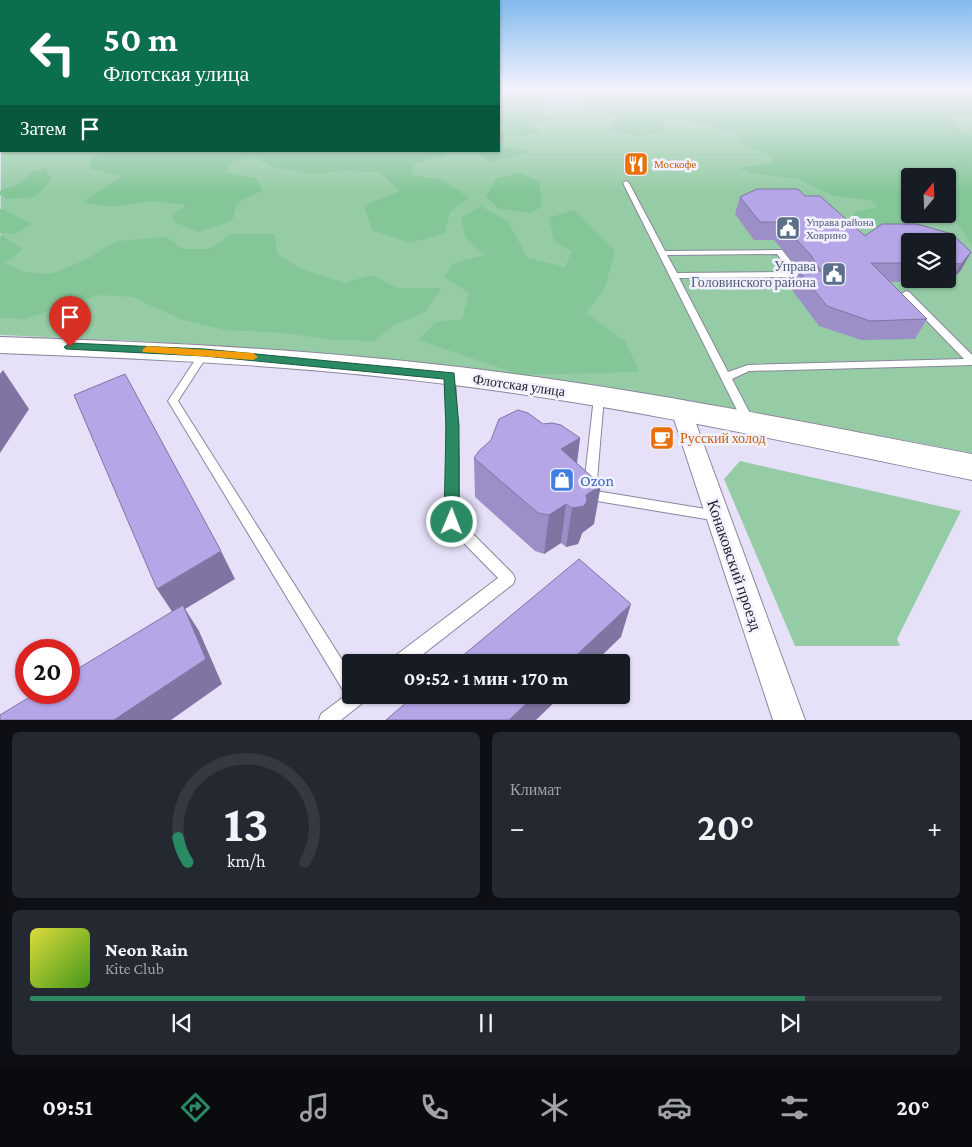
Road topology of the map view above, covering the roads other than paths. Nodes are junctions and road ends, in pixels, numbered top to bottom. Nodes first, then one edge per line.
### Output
1 (626, 183) dead end
2 (663, 253) junction
3 (675, 276) junction
4 (906, 294) dead end
5 (0, 345) edge
6 (204, 353) junction
7 (972, 362) edge
8 (450, 376) junction
9 (727, 377) junction
10 (599, 397) junction
11 (681, 410) junction
12 (750, 424) junction
13 (972, 467) edge
14 (718, 516) junction
15 (410, 654) edge
16 (342, 673) edge
17 (344, 704) edge
18 (327, 720) edge
19 (789, 720) edge

1 - 2 lane
2 - 3 lane
2 - 3 lane
3 - 9 lane
4 - 7 lane
5 - 6 street, Флотская улица
6 - 8 street, Флотская улица
6 - 16 lane
7 - 9 lane
8 - 10 street, Флотская улица
8 - 15 lane
9 - 12 lane
10 - 11 street, Флотская улица
10 - 14 lane
11 - 12 street, Флотская улица
11 - 14 street, Конаковский проезд
12 - 13 street, Флотская улица
14 - 19 street, Конаковский проезд
17 - 18 lane

